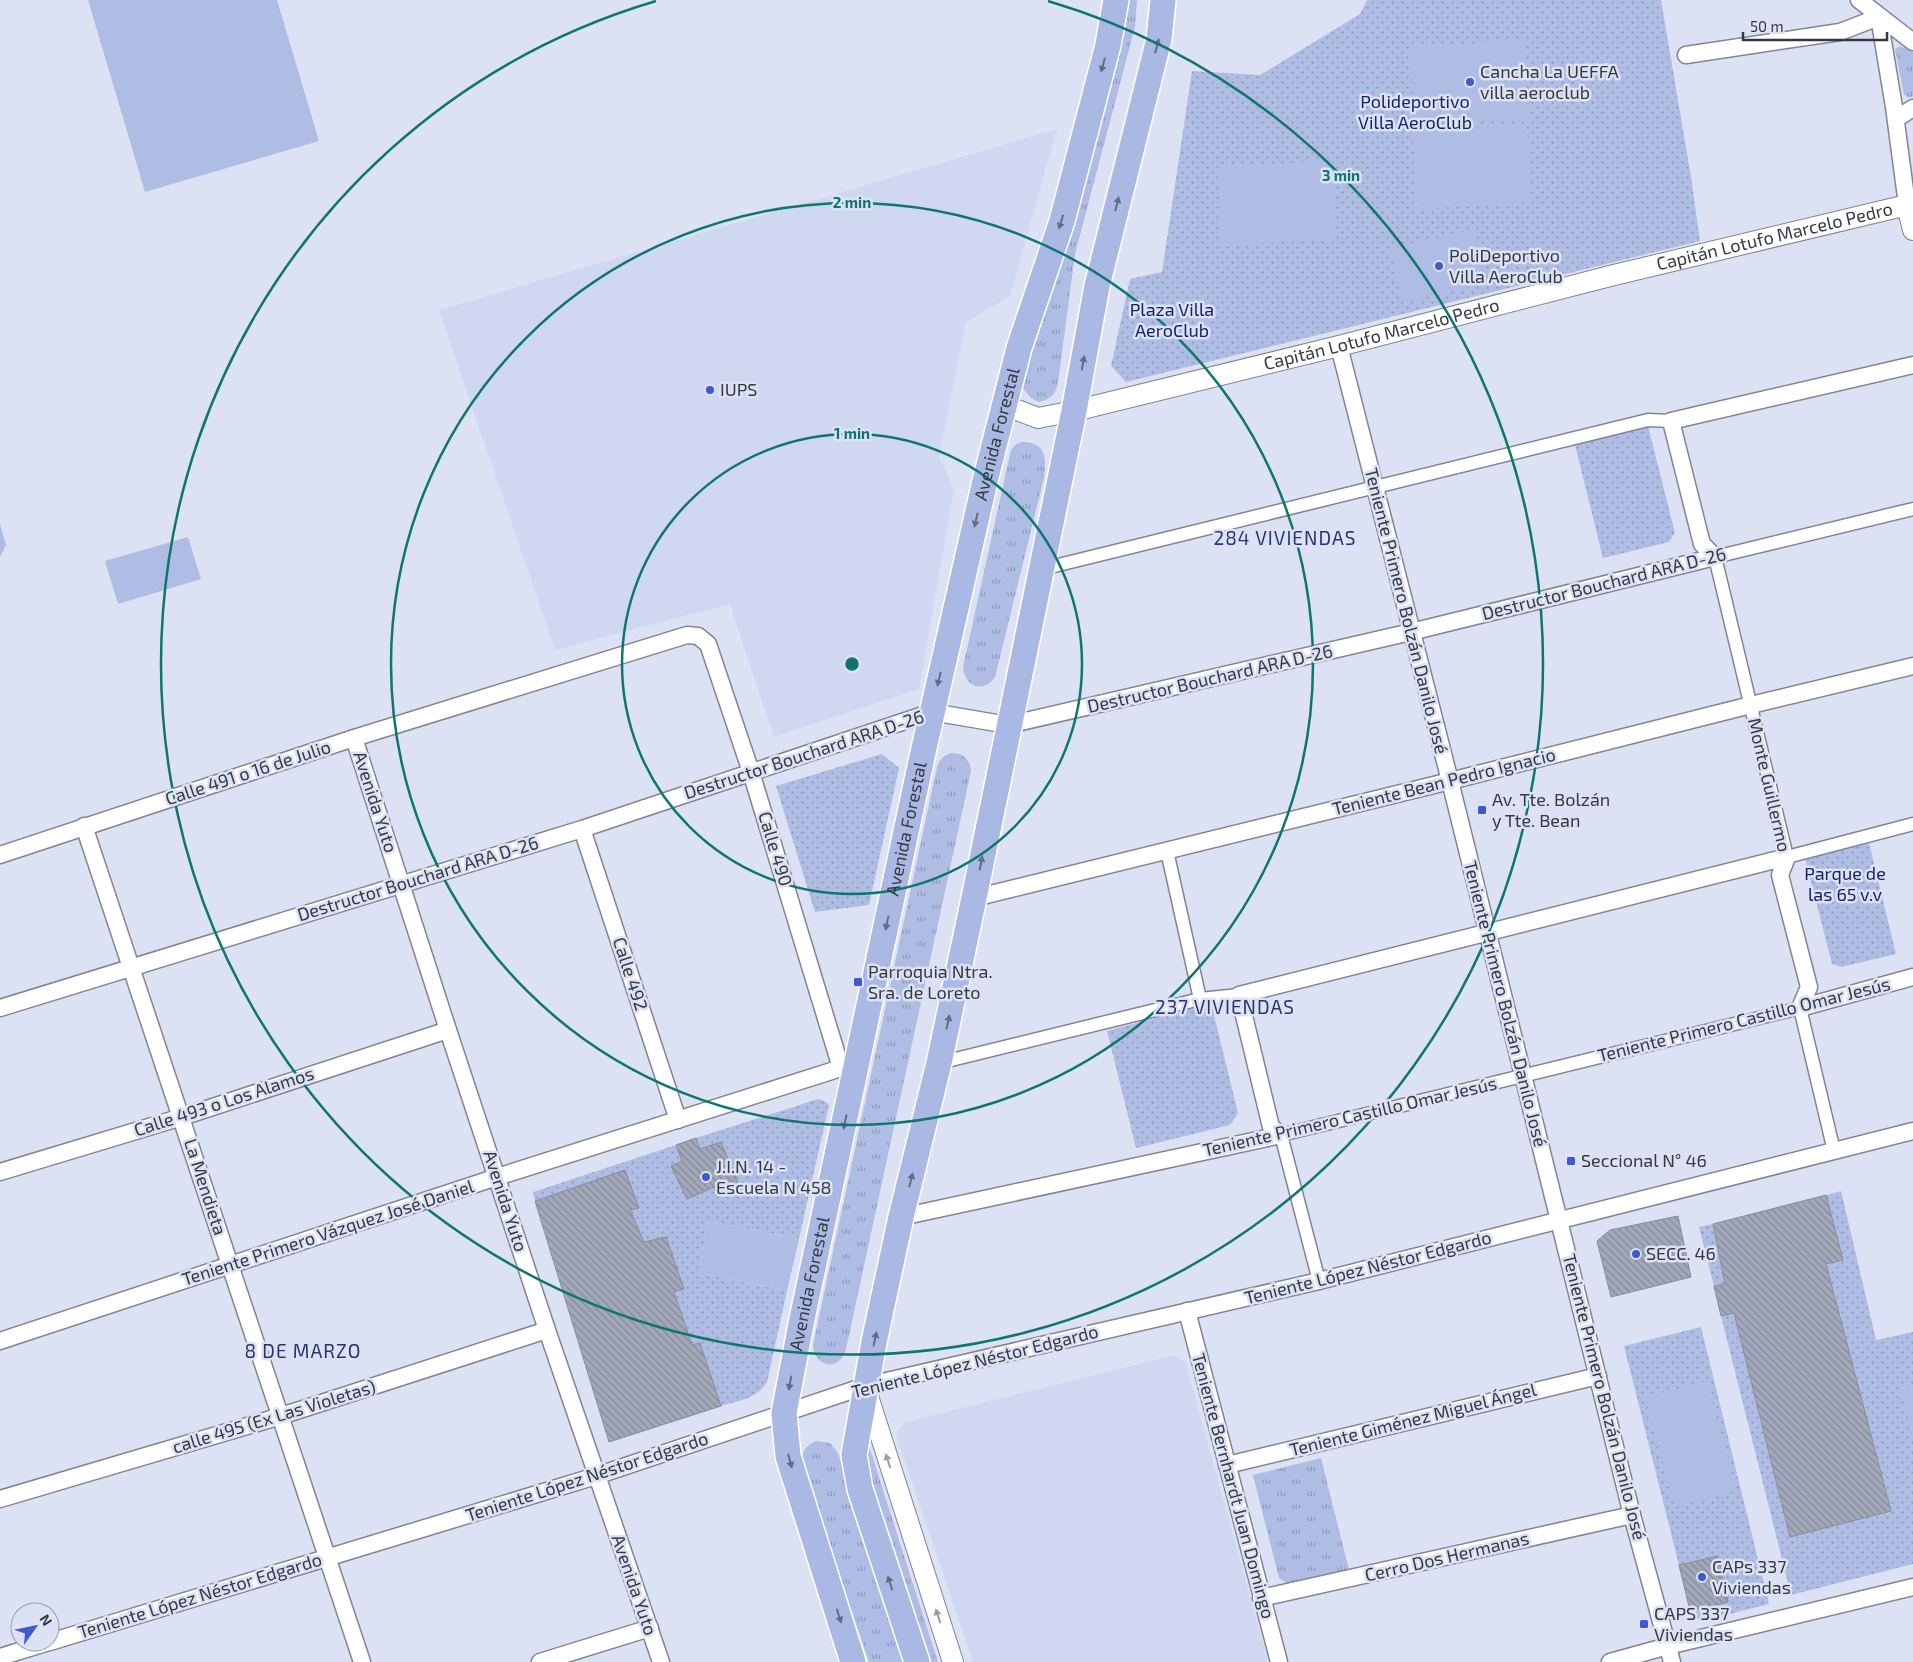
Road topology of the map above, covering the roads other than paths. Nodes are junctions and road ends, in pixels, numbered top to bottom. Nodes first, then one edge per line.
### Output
1 (1116, 0) edge
2 (1163, 0) edge
3 (1859, 0) edge
4 (1879, 17) junction
5 (1913, 42) edge
6 (1686, 55) dead end
7 (1913, 108) edge
8 (1896, 119) junction
9 (1906, 205) junction
10 (1913, 230) edge
11 (1339, 346) junction
12 (1913, 365) edge
13 (1004, 405) junction
14 (1074, 411) junction
15 (1671, 421) junction
16 (1374, 488) junction
17 (1913, 509) edge
18 (1715, 557) junction
19 (1042, 569) junction
20 (1411, 632) junction
21 (698, 636) joint
22 (1913, 666) edge
23 (1751, 705) junction
24 (932, 712) junction
25 (1008, 725) junction
26 (354, 738) junction
27 (752, 772) junction
28 (1450, 782) junction
29 (1913, 824) edge
30 (84, 826) junction
31 (582, 829) junction
32 (1167, 851) junction
33 (0, 855) edge
34 (1788, 857) junction
35 (401, 885) junction
36 (974, 898) junction
37 (1487, 933) junction
38 (131, 967) junction
39 (1913, 977) edge
40 (1239, 994) junction
41 (1200, 999) junction
42 (0, 1008) edge
43 (1800, 1008) junction
44 (448, 1030) junction
45 (940, 1063) junction
46 (848, 1071) junction
47 (1523, 1075) junction
48 (182, 1117) junction
49 (678, 1120) junction
50 (1913, 1131) edge
51 (1282, 1135) junction
52 (1834, 1151) junction
53 (0, 1172) edge
54 (497, 1177) junction
55 (902, 1217) junction
56 (1560, 1221) junction
57 (230, 1265) junction
58 (1319, 1281) junction
59 (1188, 1311) junction
60 (547, 1330) junction
61 (0, 1341) edge
62 (1598, 1376) junction
63 (865, 1386) junction
64 (784, 1413) junction
65 (281, 1416) junction
66 (1227, 1465) junction
67 (596, 1476) junction
68 (0, 1499) edge
69 (1632, 1515) junction
70 (328, 1558) junction
71 (1913, 1588) edge
72 (1261, 1598) junction
73 (650, 1628) junction
74 (60, 1639) edge
75 (1668, 1646) junction
76 (16, 1652) edge
77 (0, 1657) edge
78 (362, 1662) edge
79 (540, 1662) edge
80 (661, 1662) edge
81 (853, 1662) edge
82 (917, 1662) edge
83 (953, 1662) edge
84 (1279, 1662) edge
85 (1610, 1662) edge
86 (1672, 1662) edge

1 -> 13 main road, Avenida Forestal
14 -> 2 main road
3 - 4 street
4 - 5 street
4 - 6 street
4 - 8 street
7 - 8 street
8 - 9 street
9 - 10 street
9 - 11 street, Capitán Lotufo Marcelo Pedro
11 - 14 street, Capitán Lotufo Marcelo Pedro
11 - 16 street, Teniente Primero Bolzán Danilo José
12 - 15 street
13 - 14 street, Capitán Lotufo Marcelo Pedro
13 -> 24 main road, Avenida Forestal
14 - 19 main road
15 - 16 street
15 - 18 street, Monte Guillermo
16 - 19 street
16 - 20 street, Teniente Primero Bolzán Danilo José
17 - 18 street, Destructor Bouchard ARA D-26
18 - 20 street, Destructor Bouchard ARA D-26
18 - 23 street, Monte Guillermo
19 - 25 main road
20 - 25 street, Destructor Bouchard ARA D-26
20 - 28 street, Teniente Primero Bolzán Danilo José
21 - 26 street, Calle 491 o 16 de Julio
21 - 27 street, Calle 490
22 - 23 street, Teniente Bean Pedro Ignacio
23 - 28 street, Teniente Bean Pedro Ignacio
23 - 34 street, Monte Guillermo
24 - 25 street, Destructor Bouchard ARA D-26
24 - 27 street, Destructor Bouchard ARA D-26
24 -> 46 main road, Avenida Forestal
36 -> 25 main road
26 - 30 street, Calle 491 o 16 de Julio
26 - 35 street, Avenida Yuto
27 - 31 street, Destructor Bouchard ARA D-26
27 - 46 street, Calle 490
28 - 32 street, Teniente Bean Pedro Ignacio
28 - 37 street, Teniente Primero Bolzán Danilo José
29 - 34 street
30 - 33 street, Calle 491 o 16 de Julio
30 - 38 street, La Mendieta
31 - 35 street, Destructor Bouchard ARA D-26
31 - 49 street, Calle 492
32 - 36 street, Teniente Bean Pedro Ignacio
32 - 41 street
34 - 37 street
34 - 43 street, Monte Guillermo
35 - 38 street, Destructor Bouchard ARA D-26
35 - 44 street, Avenida Yuto
45 -> 36 main road
37 - 40 street
37 - 47 street, Teniente Primero Bolzán Danilo José
38 - 42 street, Destructor Bouchard ARA D-26
38 - 48 street, La Mendieta
39 - 43 street, Teniente Primero Castillo Omar Jesús
40 - 41 street
40 - 51 street
41 - 45 street
43 - 47 street, Teniente Primero Castillo Omar Jesús
43 - 52 street
44 - 48 street, Calle 493 o Los Alamos
44 - 54 street, Avenida Yuto
55 -> 45 main road
46 - 49 street, Teniente Primero Vázquez José Daniel
46 -> 64 main road, Avenida Forestal
47 - 51 street, Teniente Primero Castillo Omar Jesús
47 - 56 street, Teniente Primero Bolzán Danilo José
48 - 53 street, Calle 493 o Los Alamos
48 - 57 street, La Mendieta
49 - 54 street, Teniente Primero Vázquez José Daniel
50 - 52 street, Teniente López Néstor Edgardo
51 - 55 street, Teniente Primero Castillo Omar Jesús
51 - 58 street
52 - 56 street, Teniente López Néstor Edgardo
54 - 57 street, Teniente Primero Vázquez José Daniel
54 - 60 street, Avenida Yuto
63 -> 55 main road
56 - 58 street, Teniente López Néstor Edgardo
56 - 62 street, Teniente Primero Bolzán Danilo José
57 - 61 street, Teniente Primero Vázquez José Daniel
57 - 65 street, La Mendieta
58 - 59 street, Teniente López Néstor Edgardo
59 - 63 street, Teniente López Néstor Edgardo
59 - 66 street, Teniente Bernhardt Juan Domingo
60 - 65 street, calle 495 (Ex Las Violetas)
60 - 67 street, Avenida Yuto
62 - 66 street, Teniente Giménez Miguel Ángel
62 - 69 street, Teniente Primero Bolzán Danilo José
63 - 64 street, Teniente López Néstor Edgardo
82 -> 63 main road
83 -> 63 street
64 - 67 street, Teniente López Néstor Edgardo
64 -> 81 main road, Avenida Forestal
65 - 68 street, calle 495 (Ex Las Violetas)
65 - 70 street, La Mendieta
66 - 72 street, Teniente Bernhardt Juan Domingo
67 - 70 street, Teniente López Néstor Edgardo
67 - 73 street, Avenida Yuto
69 - 72 street, Cerro Dos Hermanas
69 - 75 street, Teniente Primero Bolzán Danilo José
70 - 74 street, Teniente López Néstor Edgardo
70 - 78 street, La Mendieta
71 - 75 street
72 - 84 street, Teniente Bernhardt Juan Domingo
73 - 79 street
73 - 80 street, Avenida Yuto
75 - 85 street
75 - 86 street, Teniente Primero Bolzán Danilo José
76 - 77 street, Teniente López Néstor Edgardo

